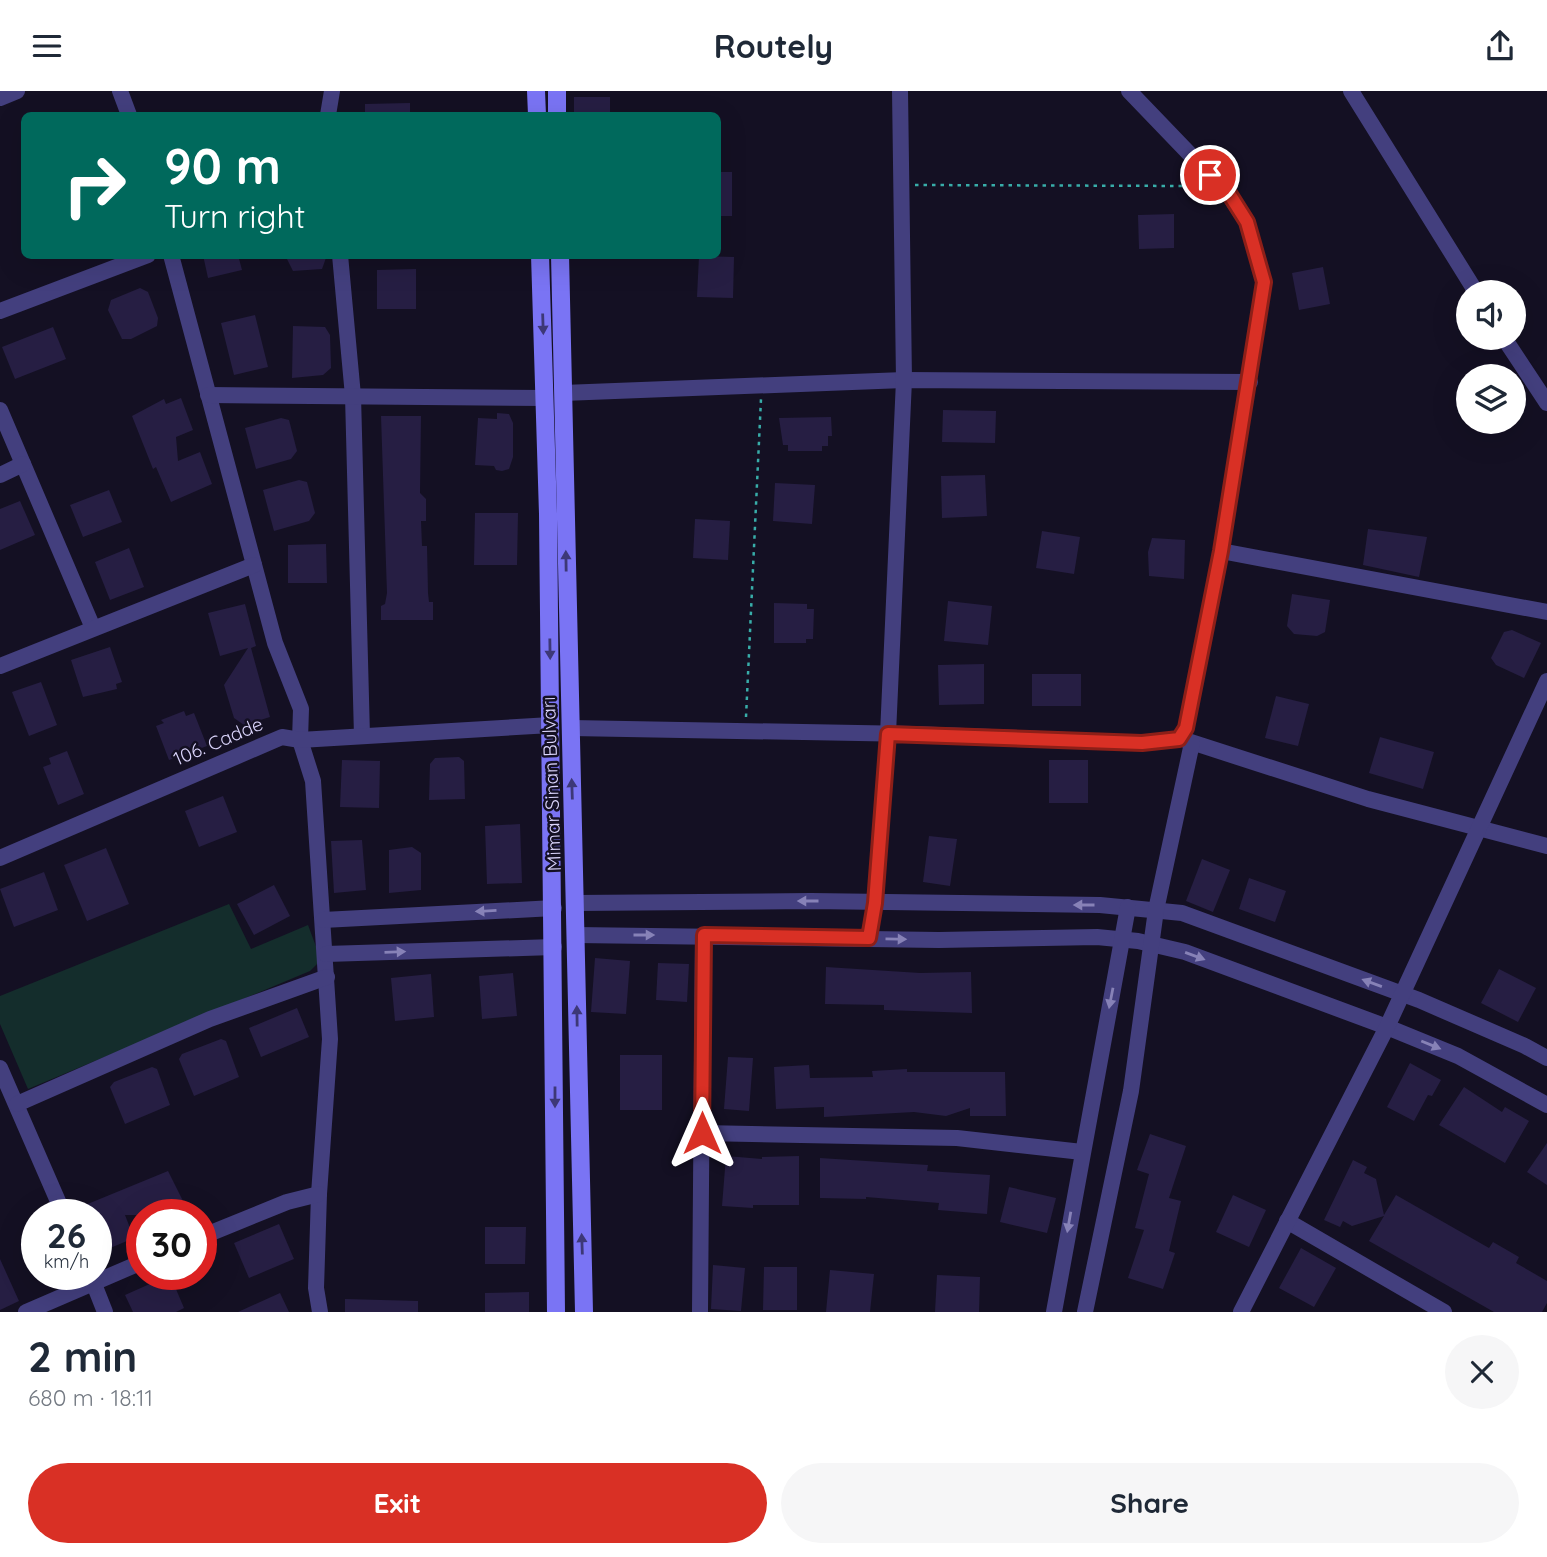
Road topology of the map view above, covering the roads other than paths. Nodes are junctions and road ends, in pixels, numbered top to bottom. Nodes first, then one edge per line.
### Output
1 (17, 91) edge
2 (120, 91) edge
3 (332, 91) edge
4 (536, 91) edge
5 (557, 91) edge
6 (900, 91) edge
7 (1129, 91) edge
8 (1351, 91) edge
9 (0, 97) edge
10 (128, 112) edge
11 (328, 112) edge
12 (537, 112) edge
13 (557, 112) edge
14 (137, 259) edge
15 (172, 259) edge
16 (340, 259) edge
17 (540, 259) edge
18 (560, 259) edge
19 (1469, 280) edge
20 (0, 311) edge
21 (1512, 350) edge
22 (904, 380) junction
23 (1250, 383) junction
24 (563, 393) junction
25 (208, 394) junction
26 (353, 396) junction
27 (545, 398) junction
28 (1547, 403) edge
29 (0, 410) edge
30 (23, 464) junction
31 (0, 475) edge
32 (1221, 551) junction
33 (254, 565) junction
34 (1547, 612) edge
35 (93, 628) junction
36 (0, 666) edge
37 (1547, 681) edge
38 (551, 725) junction
39 (571, 728) junction
40 (888, 734) junction
41 (362, 736) junction
42 (300, 740) junction
43 (1186, 741) junction
44 (1478, 827) junction
45 (1547, 846) edge
46 (0, 858) edge
47 (575, 903) junction
48 (875, 903) junction
49 (1128, 907) junction
50 (554, 908) junction
51 (1156, 910) junction
52 (323, 920) junction
53 (704, 935) junction
54 (576, 936) junction
55 (869, 938) junction
56 (1122, 939) junction
57 (1152, 944) junction
58 (554, 947) junction
59 (327, 954) junction
60 (327, 977) junction
61 (1402, 993) junction
62 (1387, 1027) junction
63 (1547, 1058) edge
64 (0, 1068) edge
65 (17, 1104) junction
66 (1547, 1105) edge
67 (702, 1133) junction
68 (1082, 1152) junction
69 (318, 1194) junction
70 (57, 1199) edge
71 (1287, 1221) junction
72 (217, 1230) edge
73 (68, 1290) edge
74 (96, 1290) edge
75 (26, 1312) edge
76 (106, 1312) edge
77 (320, 1312) edge
78 (556, 1312) edge
79 (583, 1312) edge
80 (699, 1312) edge
81 (1054, 1312) edge
82 (1085, 1312) edge
83 (1241, 1312) edge
84 (1444, 1312) edge

1 - 9 street
2 - 10 street
3 - 11 street
4 - 12 main road
5 - 13 main road
6 - 22 street
7 - 23 street
8 - 19 street
14 - 20 street
15 - 25 street
16 - 26 street
17 -> 27 main road, Mimar Sinan Bulvarı
18 - 24 main road, Mimar Sinan Bulvarı
21 - 28 street
22 - 23 street
22 - 24 street
22 - 40 street
23 - 32 street
39 -> 24 main road, Mimar Sinan Bulvarı
25 - 26 street
25 - 33 street
26 - 27 street
26 - 41 street
27 -> 38 main road, Mimar Sinan Bulvarı
29 - 30 street
30 - 31 street
30 - 35 street
32 - 34 street
32 - 43 street
33 - 35 street
33 - 42 street
35 - 36 street
37 - 44 street
38 - 41 street, 106. Cadde
38 - 50 main road, Mimar Sinan Bulvarı
39 - 40 street
47 -> 39 main road, Mimar Sinan Bulvarı
40 - 43 street
40 - 48 street
41 - 42 street, 106. Cadde
42 - 46 street, 106. Cadde
42 - 52 street
43 - 44 street
43 - 51 street
44 - 45 street
44 - 61 street
48 -> 47 street
47 - 54 main road, Mimar Sinan Bulvarı
49 -> 48 street
48 - 55 street
49 - 51 street
49 - 56 street
50 -> 52 street
50 - 58 main road, Mimar Sinan Bulvarı
51 - 57 street
61 -> 51 street
52 - 59 street
54 -> 53 street
53 - 55 street
53 - 67 street
79 -> 54 main road, Mimar Sinan Bulvarı
55 -> 56 street
56 - 57 street
56 -> 68 street
57 -> 62 street
57 - 82 street
59 -> 58 street
58 -> 78 main road, Mimar Sinan Bulvarı
59 - 60 street
60 - 65 street
60 - 69 street
61 - 62 street
61 - 63 street
62 -> 66 street
62 - 71 street
64 - 65 street
65 - 70 street
67 - 68 street
67 - 80 street
68 -> 81 street
69 - 72 street
69 - 77 street
71 - 83 street
71 - 84 street
73 - 75 street
74 - 76 street

